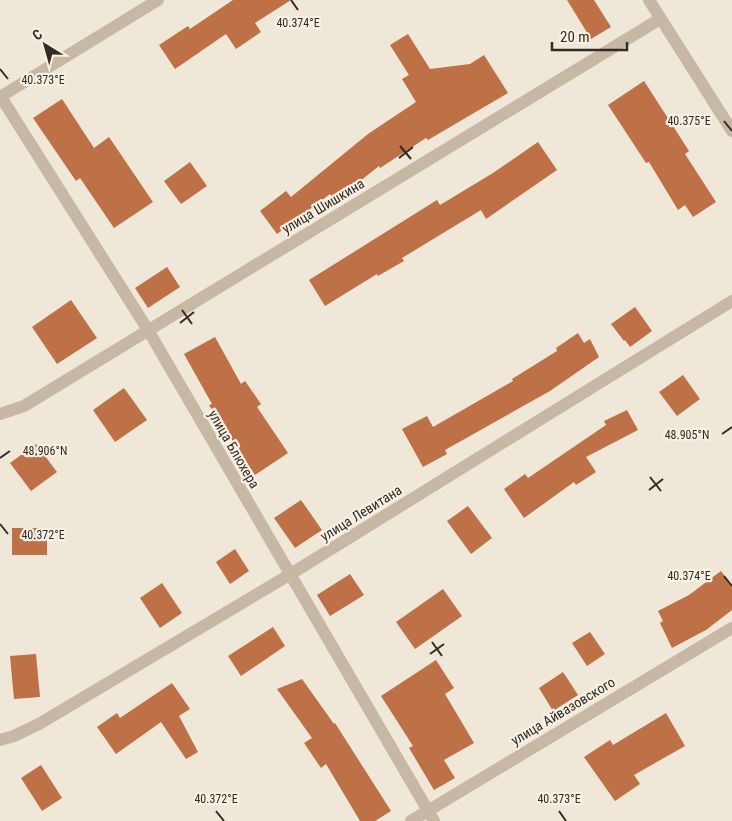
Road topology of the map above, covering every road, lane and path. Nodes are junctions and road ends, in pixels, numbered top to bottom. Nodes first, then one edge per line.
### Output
1 (158, 0) edge
2 (648, 0) edge
3 (660, 19) junction
4 (0, 97) edge
5 (732, 131) edge
6 (732, 301) edge
7 (148, 330) junction
8 (0, 414) edge
9 (289, 575) junction
10 (732, 628) edge
11 (0, 740) edge
12 (431, 816) edge
13 (411, 821) edge

1 - 4 street
2 - 3 street
3 - 5 street
3 - 7 street, улица Шишкина
4 - 7 street, улица Блюхера
6 - 9 street, улица Левитана
7 - 8 street, улица Шишкина
7 - 9 street, улица Блюхера
9 - 11 street, улица Левитана
9 - 12 street, улица Блюхера
10 - 12 street, улица Айвазовского
12 - 13 street, улица Айвазовского

